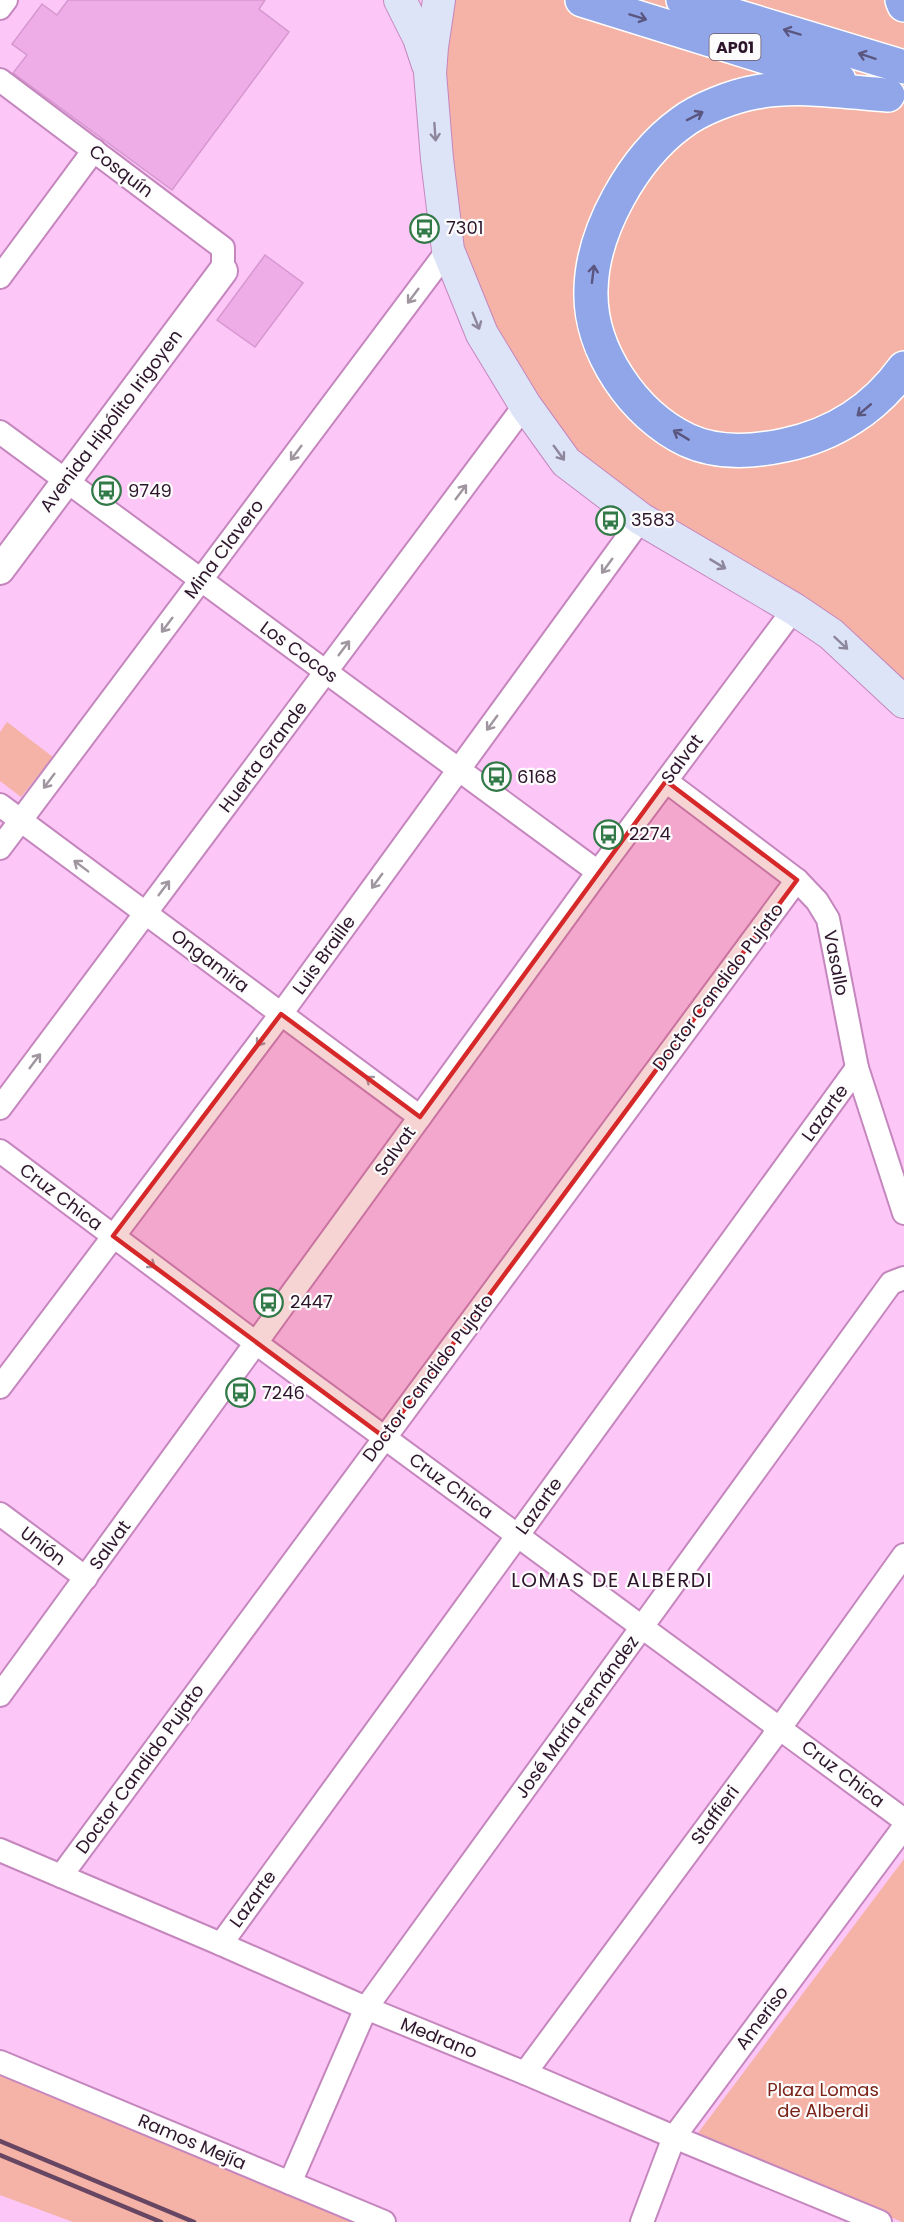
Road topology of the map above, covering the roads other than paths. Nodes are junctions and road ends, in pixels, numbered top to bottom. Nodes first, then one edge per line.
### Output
1 (6, 0) edge
2 (400, 0) edge
3 (439, 0) edge
4 (582, 0) edge
5 (684, 0) edge
6 (716, 0) edge
7 (902, 0) edge
8 (904, 5) edge
9 (0, 8) edge
10 (753, 20) junction
11 (430, 73) junction
12 (0, 80) edge
13 (899, 87) edge
14 (94, 150) junction
15 (448, 250) junction
16 (223, 271) joint
17 (0, 276) edge
18 (904, 368) edge
19 (525, 405) junction
20 (0, 432) edge
21 (67, 481) junction
22 (641, 519) junction
23 (0, 570) edge
24 (201, 579) junction
25 (794, 609) junction
26 (326, 672) junction
27 (904, 702) edge
28 (459, 769) junction
29 (666, 781) junction
30 (0, 805) edge
31 (20, 820) junction
32 (0, 848) edge
33 (598, 872) junction
34 (797, 880) junction
35 (146, 913) junction
36 (281, 1014) junction
37 (857, 1068) junction
38 (0, 1108) edge
39 (420, 1117) junction
40 (0, 1151) edge
41 (904, 1213) edge
42 (113, 1236) junction
43 (904, 1278) edge
44 (256, 1343) junction
45 (0, 1387) edge
46 (384, 1437) junction
47 (0, 1514) edge
48 (518, 1535) junction
49 (904, 1555) edge
50 (86, 1578) junction
51 (643, 1627) junction
52 (0, 1695) edge
53 (780, 1728) junction
54 (904, 1820) edge
55 (904, 1827) edge
56 (0, 1850) edge
57 (61, 1876) junction
58 (221, 1944) junction
59 (366, 2008) junction
60 (0, 2062) edge
61 (525, 2073) junction
62 (674, 2137) junction
63 (290, 2183) junction
64 (384, 2222) edge
65 (642, 2222) edge
66 (880, 2222) edge

1 - 9 street
2 - 11 main road
3 - 11 main road
4 -> 13 highway, AP01
5 - 10 highway, AP01
6 - 10 highway
7 - 8 highway
13 -> 10 highway, AP01
11 -> 15 main road
12 - 14 street, Cosquín
18 -> 13 highway
14 - 16 street, Cosquín
14 - 17 street
15 -> 19 main road
15 -> 24 street, Mina Clavero
16 - 21 street, Avenida Hipólito Irigoyen
19 -> 22 main road
26 -> 19 street, Huerta Grande
20 - 21 street, Los Cocos
21 - 23 street, Avenida Hipólito Irigoyen
21 - 24 street, Los Cocos
22 -> 25 main road
22 -> 28 street, Luis Braille
24 - 26 street, Los Cocos
24 -> 31 street, Mina Clavero
25 -> 27 main road
25 - 29 street, Salvat
26 - 28 street, Los Cocos
35 -> 26 street, Huerta Grande
28 - 33 street, Los Cocos
28 -> 36 street, Luis Braille
29 - 33 street, Salvat
29 - 34 street, Vasallo
30 - 31 street, Ongamira
31 - 32 street, Mina Clavero
35 -> 31 street, Ongamira
33 - 39 street, Salvat
34 - 37 street, Vasallo
34 - 46 street, Doctor Candido Pujato
35 - 36 street, Ongamira
38 -> 35 street, Huerta Grande
39 -> 36 street, Ongamira
36 -> 42 street, Luis Braille
37 - 41 street, Vasallo
37 - 48 street, Lazarte
39 - 44 street, Salvat
40 - 42 street, Cruz Chica
42 -> 44 street, Cruz Chica
42 - 45 street, Luis Braille
43 - 51 street, José María Fernández
44 - 46 street, Cruz Chica
44 - 50 street, Salvat
46 - 48 street, Cruz Chica
46 - 57 street, Doctor Candido Pujato
47 - 50 street, Unión
48 - 51 street, Cruz Chica
48 - 58 street, Lazarte
49 - 53 street, Staffieri
50 - 52 street, Salvat
51 - 53 street, Cruz Chica
51 - 59 street, José María Fernández
53 - 54 street, Cruz Chica
53 - 61 street, Staffieri
55 - 62 street, Ameriso
56 - 57 street, Medrano
57 - 58 street, Medrano
58 - 59 street, Medrano
59 - 61 street, Medrano
59 - 63 street, José María Fernández
60 - 63 street, Ramos Mejía
61 - 62 street, Medrano
62 - 65 street, Ameriso
62 - 66 street, Medrano
63 - 64 street, Ramos Mejía

